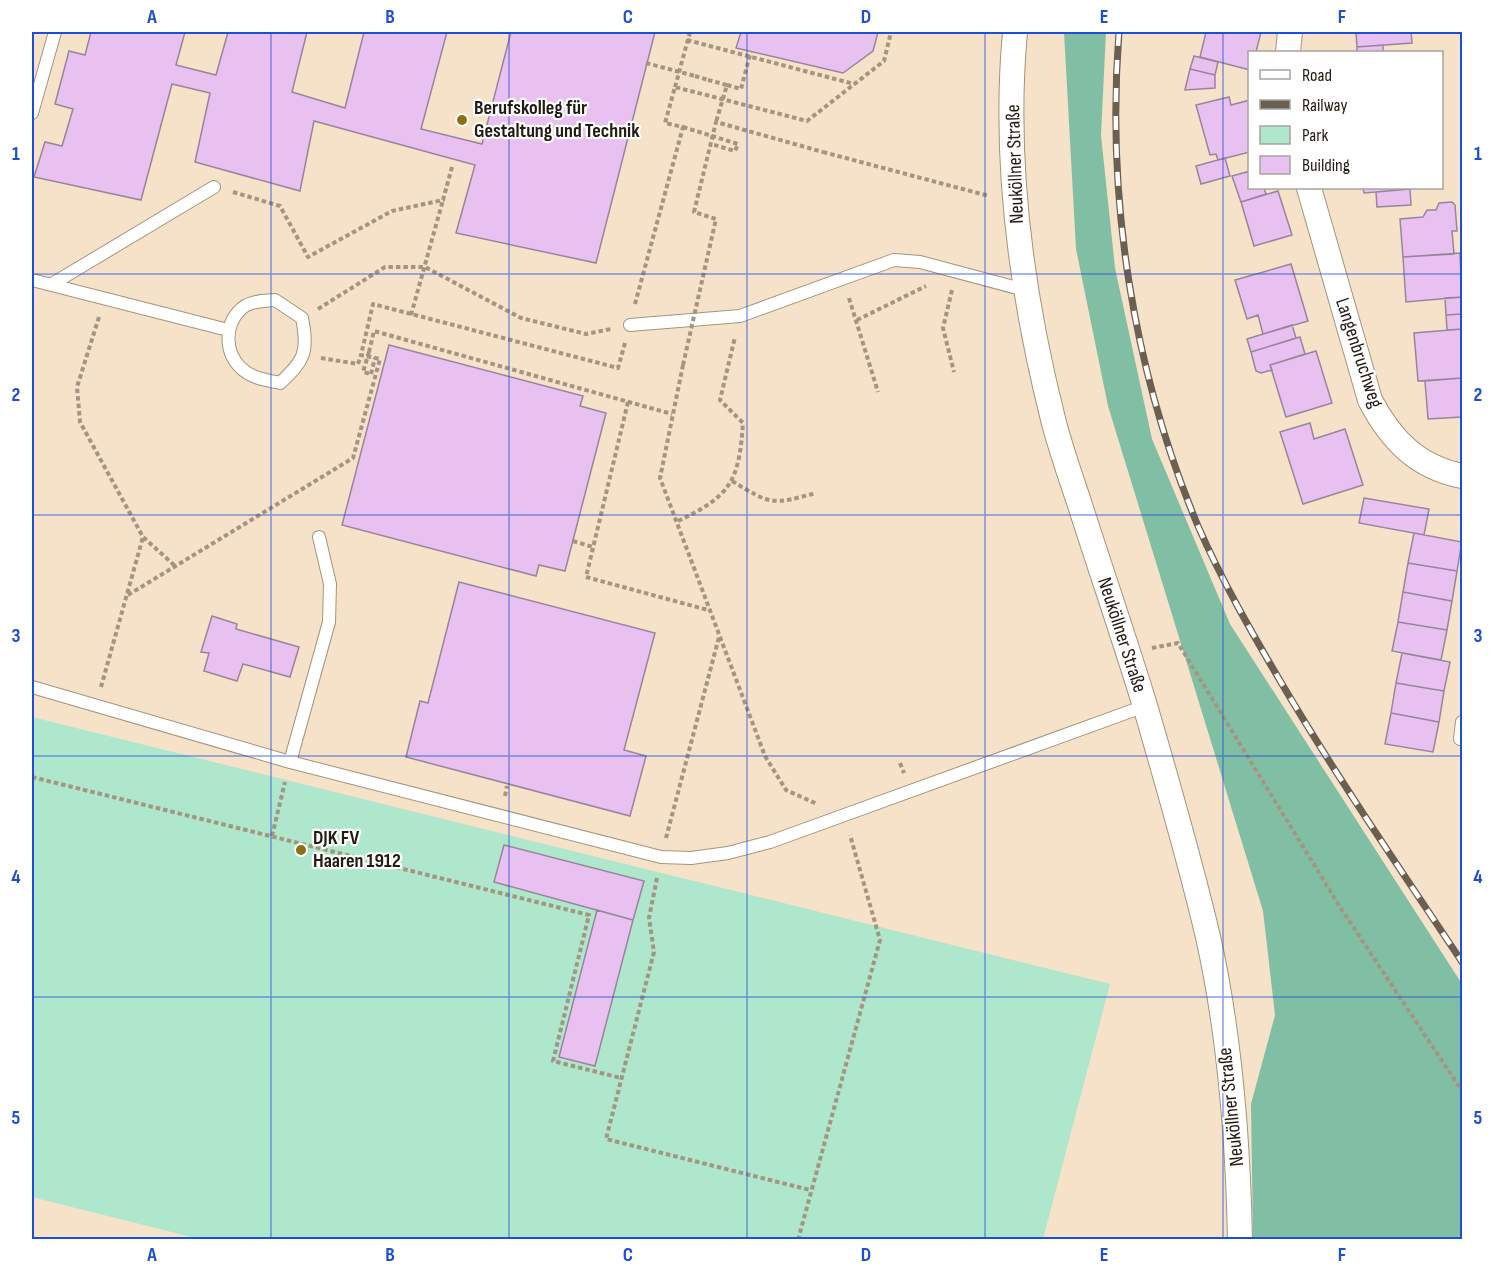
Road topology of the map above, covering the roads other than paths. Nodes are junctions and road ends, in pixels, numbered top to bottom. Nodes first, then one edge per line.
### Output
1 (55, 32) edge
2 (1015, 32) edge
3 (1290, 32) edge
4 (1287, 51) edge
5 (32, 113) edge
6 (214, 187) road end
7 (1309, 189) edge
8 (32, 279) edge
9 (52, 284) junction
10 (1025, 290) junction
11 (630, 325) road end
12 (228, 330) junction
13 (1462, 476) edge
14 (319, 537) dead end
15 (32, 687) edge
16 (1145, 706) junction
17 (1462, 722) edge
18 (1460, 739) dead end
19 (290, 762) junction
20 (1240, 1239) edge

1 - 5 lane
2 - 10 street, Neuköllner Straße
3 - 4 street
6 - 9 lane
7 - 13 street, Langenbruchweg
8 - 9 lane
9 - 12 lane
10 - 11 lane
10 - 16 street, Neuköllner Straße
12 - 12 lane
14 - 19 lane
15 - 19 lane
16 - 19 lane
16 - 20 street, Neuköllner Straße
17 - 18 lane

